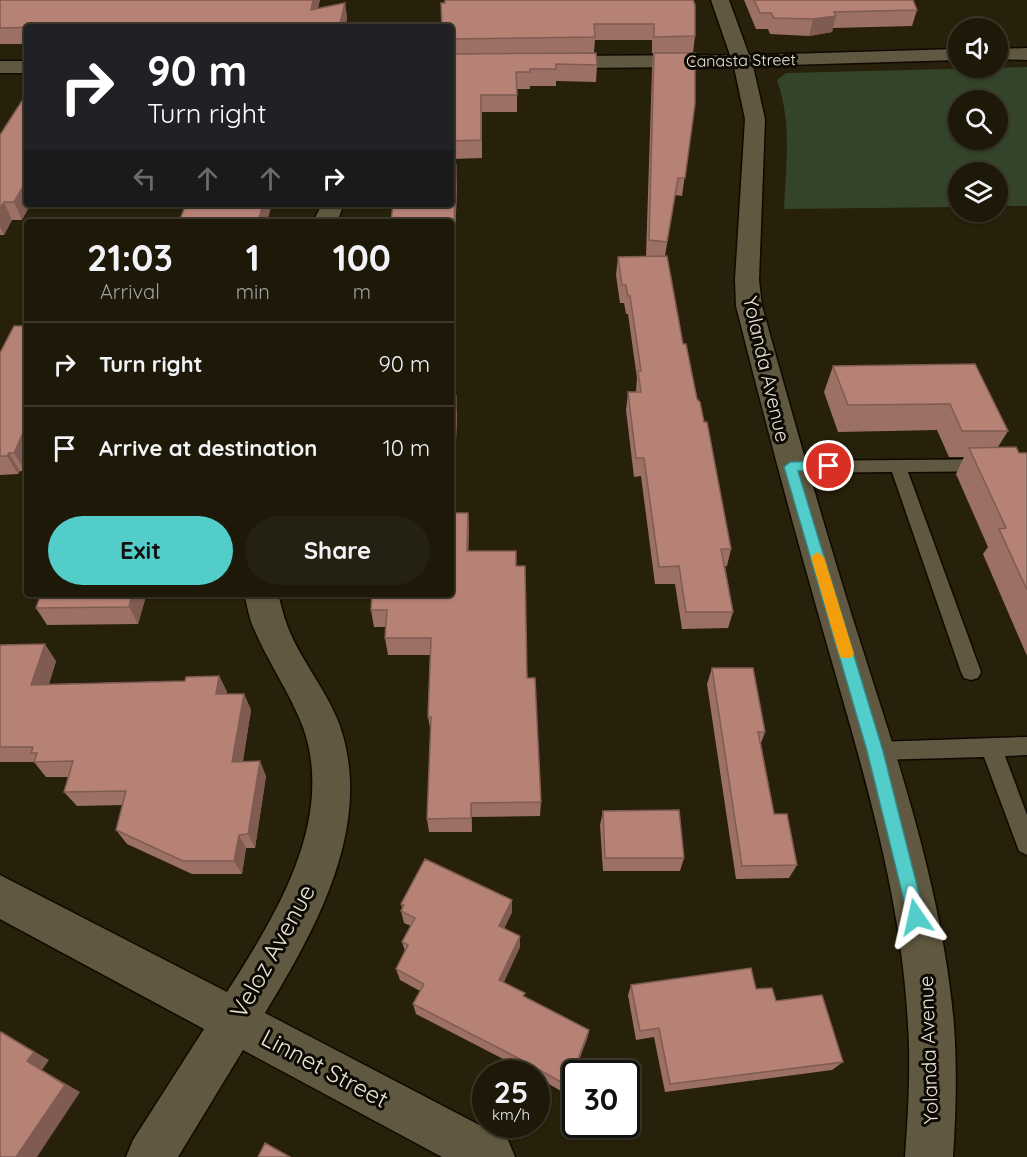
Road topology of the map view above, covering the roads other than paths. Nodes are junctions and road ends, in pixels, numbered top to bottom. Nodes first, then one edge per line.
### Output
1 (720, 0) edge
2 (948, 54) edge
3 (1008, 54) edge
4 (1027, 54) edge
5 (741, 61) junction
6 (534, 62) edge
7 (24, 67) edge
8 (1, 68) edge
9 (1027, 465) edge
10 (898, 466) junction
11 (790, 467) junction
12 (262, 597) edge
13 (971, 672) dead end
14 (1027, 746) edge
15 (991, 747) junction
16 (875, 751) junction
17 (1027, 844) edge
18 (0, 896) edge
19 (235, 1019) junction
20 (150, 1157) edge
21 (491, 1157) edge
22 (929, 1157) edge

1 - 5 street, Yolanda Avenue
2 - 5 street, Canasta Street
3 - 4 street
5 - 6 street, Canasta Street
5 - 11 street, Yolanda Avenue
7 - 8 street
9 - 10 lane
10 - 11 lane
10 - 13 lane
11 - 16 street, Yolanda Avenue
12 - 19 street, Veloz Avenue
14 - 15 lane
15 - 16 lane
15 - 17 lane
16 - 22 street, Yolanda Avenue
18 - 19 street, Linnet Street
19 - 20 street, Veloz Avenue
19 - 21 street, Linnet Street

